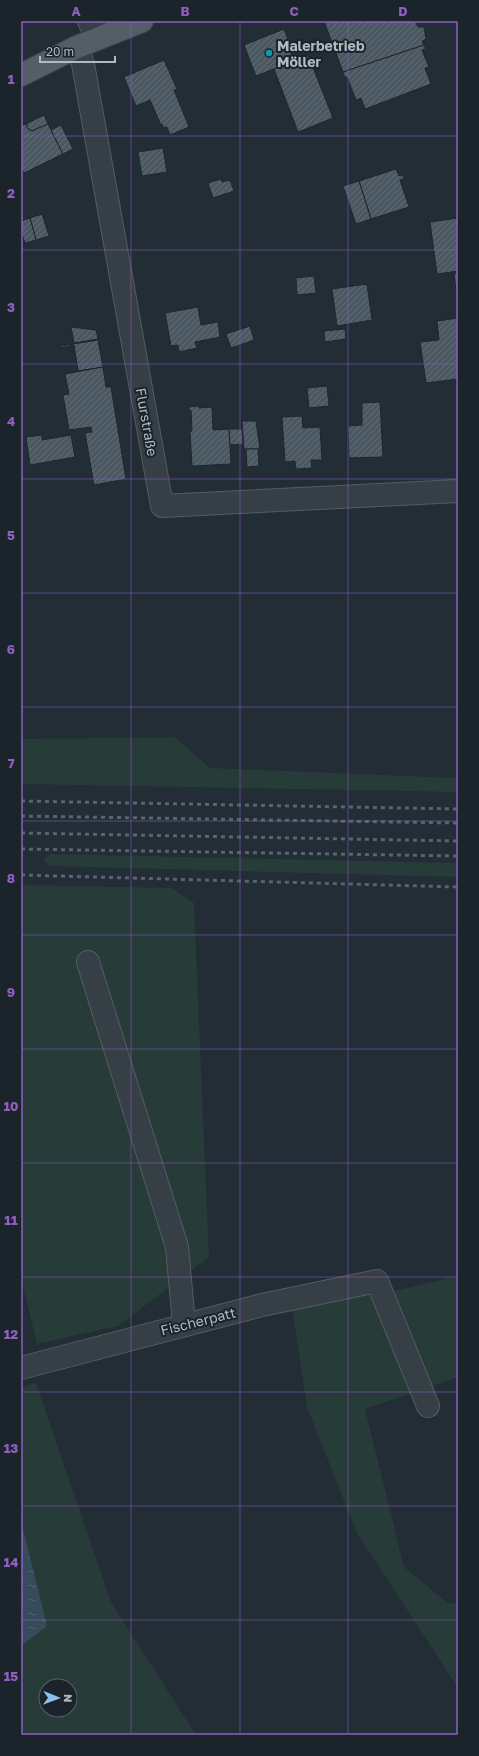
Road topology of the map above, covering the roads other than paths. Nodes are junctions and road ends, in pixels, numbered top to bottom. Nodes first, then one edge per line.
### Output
1 (142, 21) edge
2 (93, 30) edge
3 (77, 47) junction
4 (21, 75) edge
5 (458, 491) edge
6 (88, 962) dead end
7 (184, 1324) junction
8 (21, 1368) edge
9 (428, 1406) dead end

1 - 2 main road
2 - 3 main road
3 - 4 main road
3 - 5 street, Flurstraße
6 - 7 street
7 - 8 street, Fischerpatt
7 - 9 street, Fischerpatt

